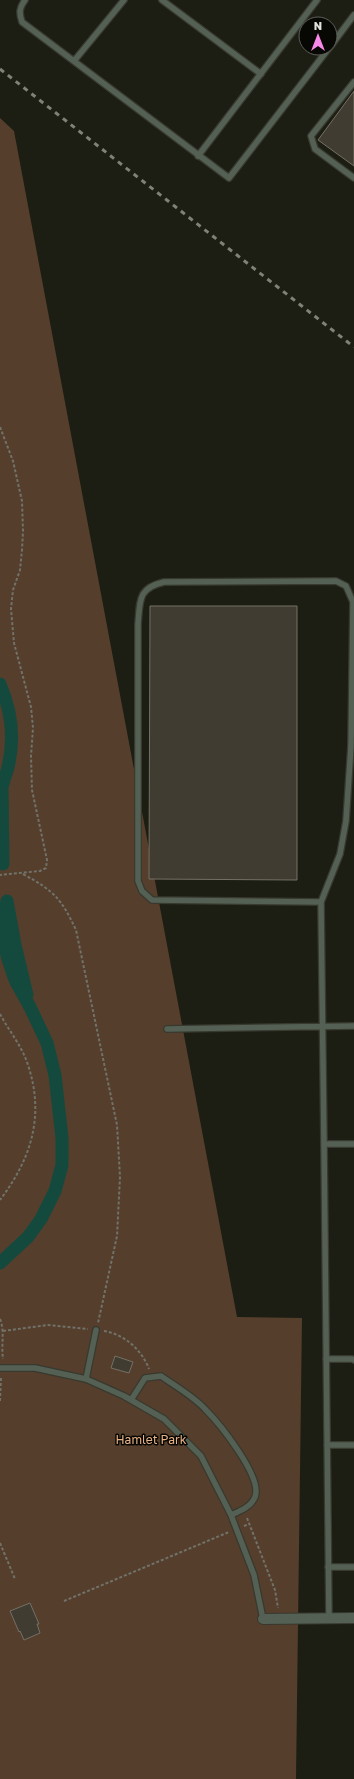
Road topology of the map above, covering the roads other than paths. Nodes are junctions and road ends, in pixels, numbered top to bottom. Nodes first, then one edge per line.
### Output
1 (25, 0) edge
2 (124, 0) edge
3 (162, 0) edge
4 (317, 0) edge
5 (354, 15) edge
6 (338, 35) edge
7 (322, 56) edge
8 (74, 61) junction
9 (261, 74) junction
10 (354, 82) edge
11 (198, 156) junction
12 (354, 178) edge
13 (321, 902) junction
14 (354, 1026) edge
15 (323, 1027) junction
16 (167, 1029) dead end
17 (324, 1144) junction
18 (354, 1144) edge
19 (96, 1330) road end
20 (326, 1359) junction
21 (354, 1360) edge
22 (0, 1368) edge
23 (86, 1379) junction
24 (131, 1400) junction
25 (327, 1445) junction
26 (354, 1445) edge
27 (231, 1515) junction
28 (328, 1567) junction
29 (354, 1567) edge
30 (329, 1618) junction
31 (354, 1618) edge
32 (263, 1619) joint

1 - 8 lane
2 - 8 lane
3 - 9 lane
4 - 9 lane
5 - 6 lane
7 - 11 lane
8 - 11 lane
9 - 11 lane
10 - 12 lane
13 - 13 lane
13 - 15 lane
14 - 15 lane
15 - 16 lane
15 - 17 lane
17 - 18 lane
17 - 20 lane
19 - 23 lane
20 - 21 lane
20 - 25 lane
22 - 23 lane
23 - 24 lane
24 - 27 lane
24 - 27 lane
25 - 26 lane
25 - 28 lane
27 - 32 lane
28 - 29 lane
28 - 30 lane
30 - 31 street
30 - 32 street

